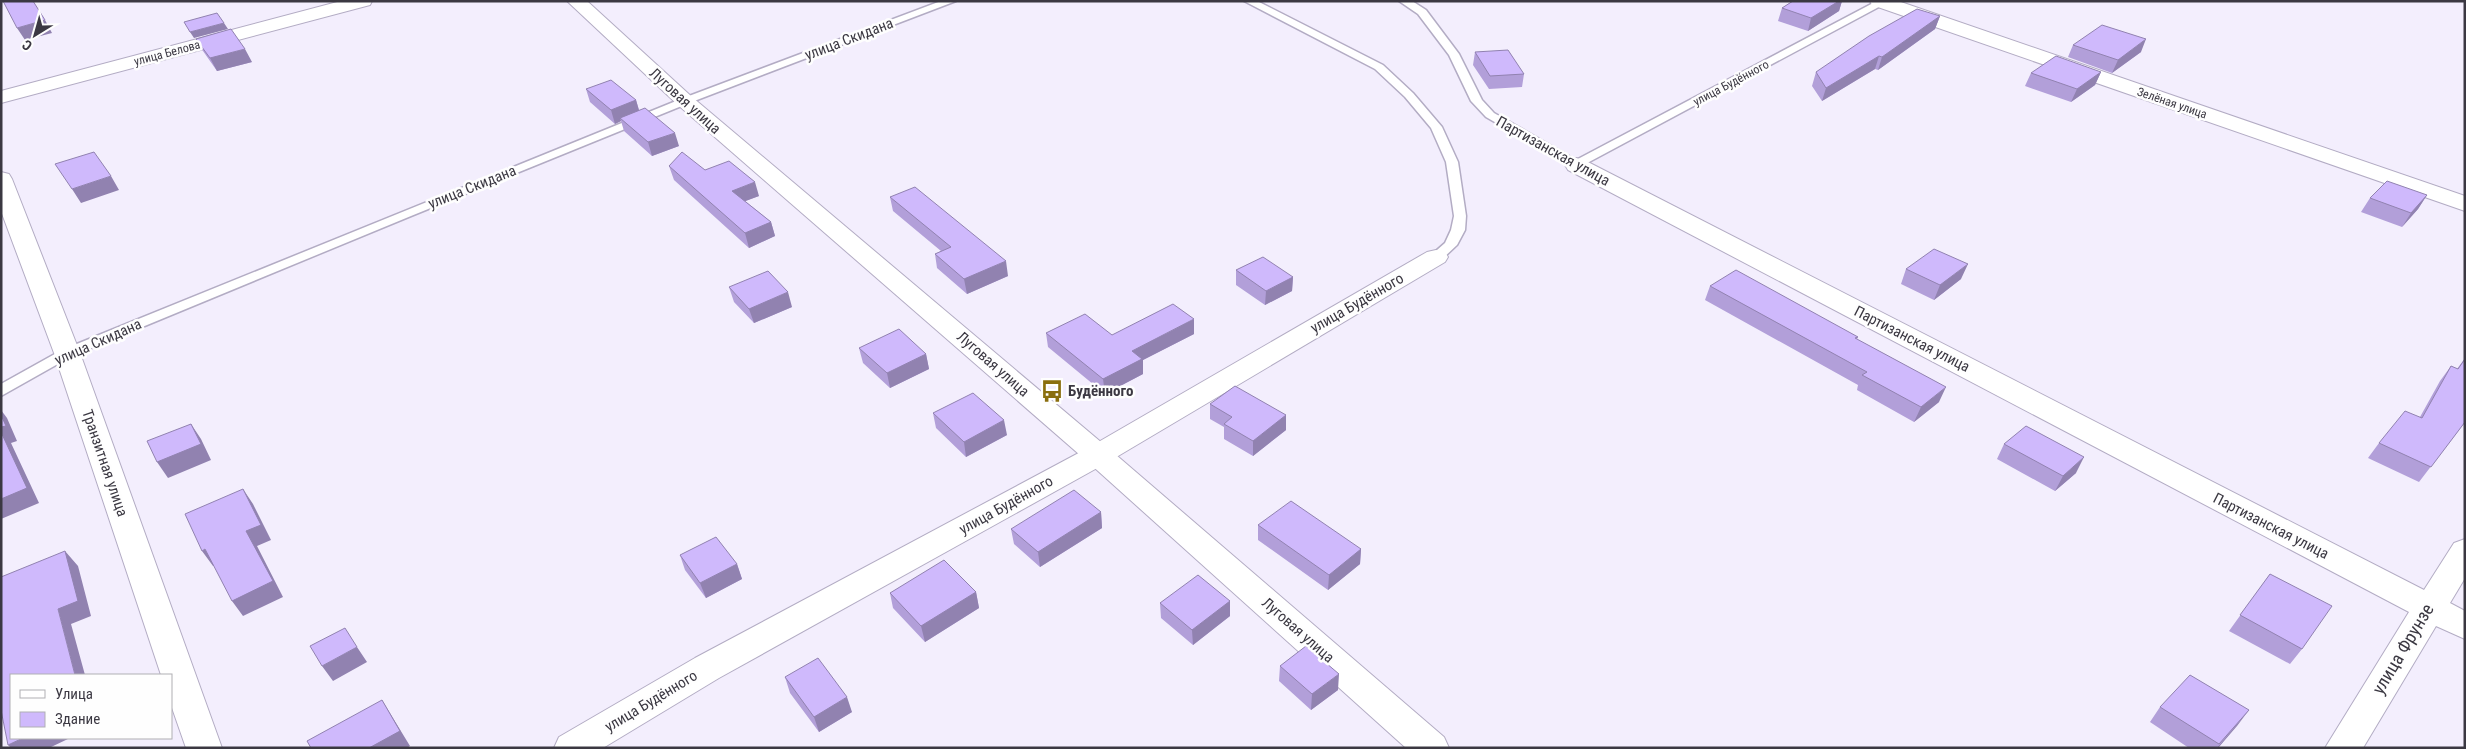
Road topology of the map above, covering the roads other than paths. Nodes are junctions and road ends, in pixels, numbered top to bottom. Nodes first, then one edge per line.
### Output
1 (363, 1) edge
2 (576, 1) edge
3 (951, 1) edge
4 (1249, 1) edge
5 (1404, 1) edge
6 (1882, 2) edge
7 (1, 97) edge
8 (685, 101) junction
9 (1576, 165) junction
10 (1, 179) edge
11 (2465, 204) edge
12 (1436, 257) joint
13 (67, 353) junction
14 (1, 391) edge
15 (1098, 454) junction
16 (2465, 551) edge
17 (2429, 607) junction
18 (2465, 626) edge
19 (204, 748) edge
20 (572, 748) edge
21 (1431, 748) edge
22 (2343, 748) edge

1 - 7 street, улица Белова
2 - 8 street, Луговая улица
3 - 8 lane, улица Скидана
4 - 12 lane
5 - 9 lane, Партизанская улица
6 - 9 lane, улица Будённого
6 - 11 street, Зелёная улица
8 - 13 lane, улица Скидана
8 - 15 street, Луговая улица
9 - 17 street, Партизанская улица
10 - 13 street, Транзитная улица
12 - 15 street, улица Будённого
13 - 14 lane, улица Скидана
13 - 19 street, Транзитная улица
15 - 20 street, улица Будённого
15 - 21 street, Луговая улица
16 - 17 street, улица Фрунзе
17 - 18 street, Партизанская улица
17 - 22 street, улица Фрунзе

